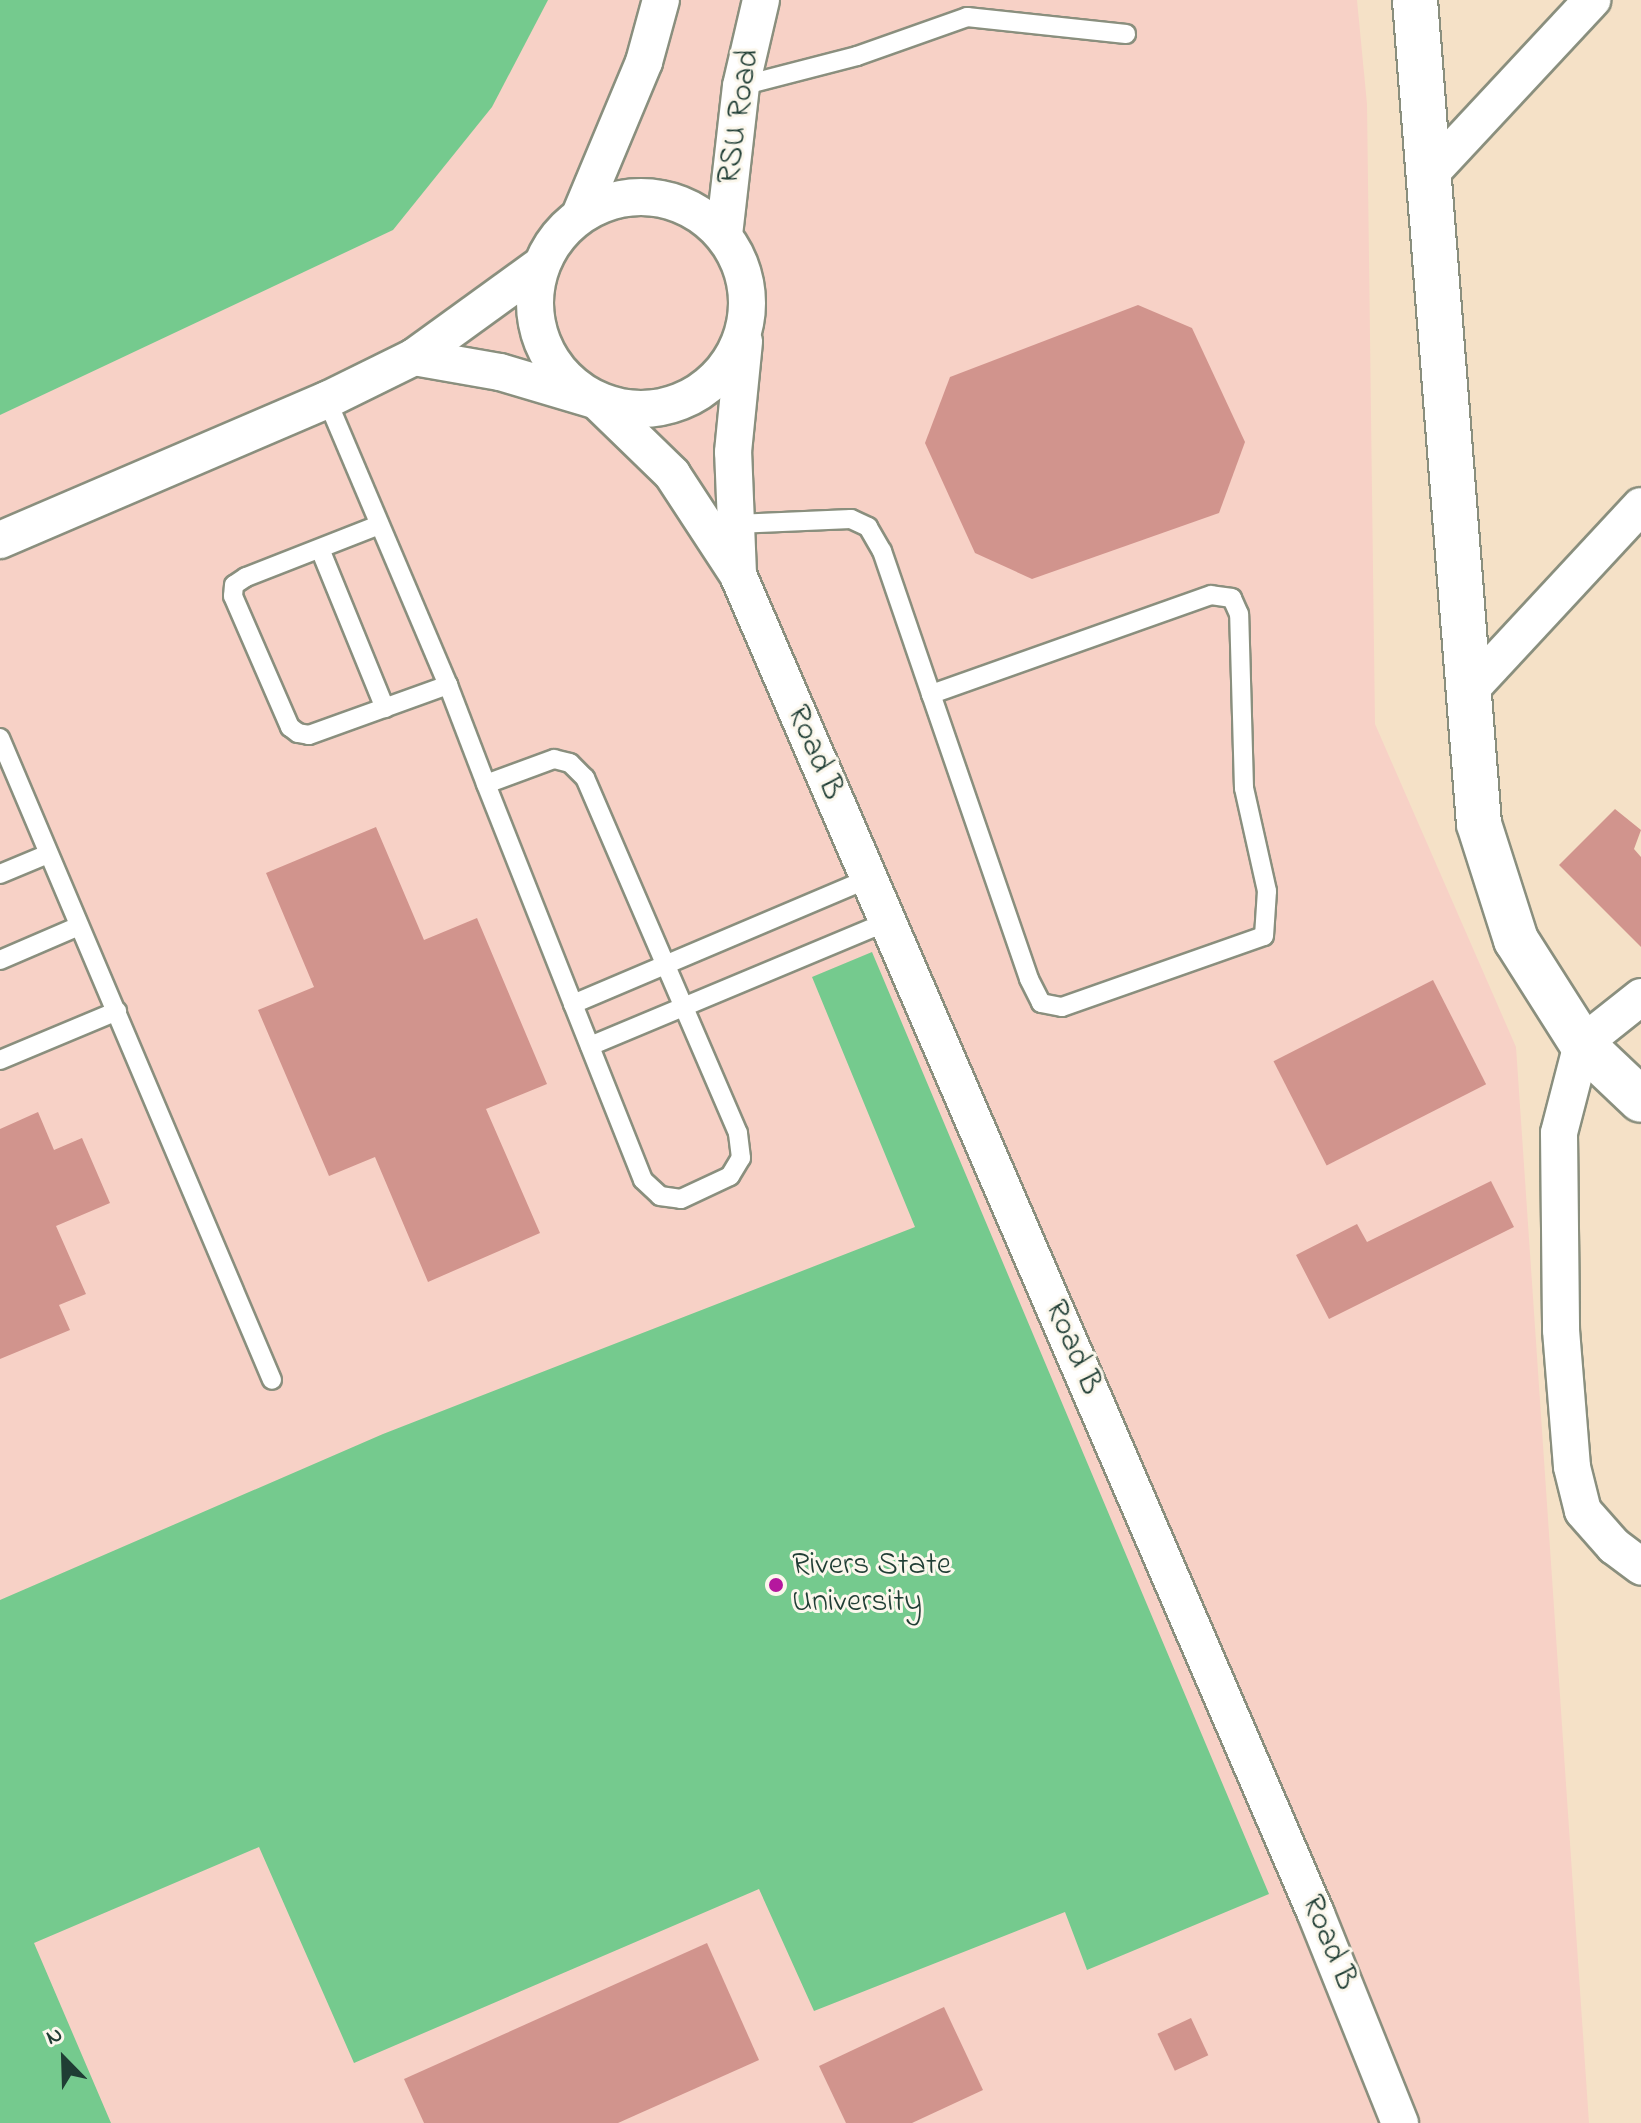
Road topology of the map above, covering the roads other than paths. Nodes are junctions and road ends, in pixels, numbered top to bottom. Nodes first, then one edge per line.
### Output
1 (661, 0) edge
2 (761, 0) edge
3 (1415, 0) edge
4 (1592, 0) edge
5 (1126, 34) dead end
6 (741, 86) junction
7 (1428, 176) junction
8 (580, 215) junction
9 (724, 235) junction
10 (541, 265) junction
11 (746, 324) junction
12 (414, 357) junction
13 (327, 400) junction
14 (597, 401) junction
15 (1641, 506) edge
16 (736, 524) junction
17 (379, 525) junction
18 (0, 540) edge
19 (320, 549) junction
20 (738, 575) junction
21 (448, 685) junction
22 (1467, 693) junction
23 (931, 694) junction
24 (385, 708) junction
25 (0, 738) edge
26 (486, 784) junction
27 (48, 854) junction
28 (0, 874) edge
29 (868, 879) junction
30 (887, 922) junction
31 (79, 926) junction
32 (0, 960) edge
33 (668, 964) junction
34 (1641, 997) edge
35 (573, 1004) junction
36 (685, 1008) junction
37 (117, 1011) junction
38 (1582, 1044) junction
39 (590, 1046) junction
40 (0, 1060) edge
41 (1641, 1100) edge
42 (272, 1380) dead end
43 (1641, 1566) edge
44 (1400, 2123) edge

1 - 8 street
2 - 6 street, RSU Road
3 - 7 street
4 - 7 street
5 - 6 lane
6 - 9 street, RSU Road
7 - 22 street
8 - 9 street
8 - 10 street
9 - 11 street
10 - 12 street
10 - 14 street
11 - 14 street
11 - 16 street
12 - 13 street
12 - 14 street
13 - 17 lane
13 - 18 street
14 - 20 street
15 - 22 street
16 - 20 street
16 - 23 lane
17 - 19 lane
17 - 21 lane
19 - 24 lane
19 - 24 lane
20 - 29 street, Road B
21 - 24 lane
21 - 26 lane
22 - 38 street
23 - 23 lane
25 - 27 lane
26 - 33 lane
26 - 35 lane
27 - 28 lane
27 - 31 lane
29 - 30 street, Road B
29 - 33 lane
30 - 36 lane
30 - 44 street, Road B
31 - 32 lane
31 - 37 lane
33 - 35 lane
33 - 36 lane
34 - 38 street
35 - 39 lane
36 - 39 lane
36 - 39 lane
37 - 40 lane
37 - 42 lane
38 - 41 street
38 - 43 street

